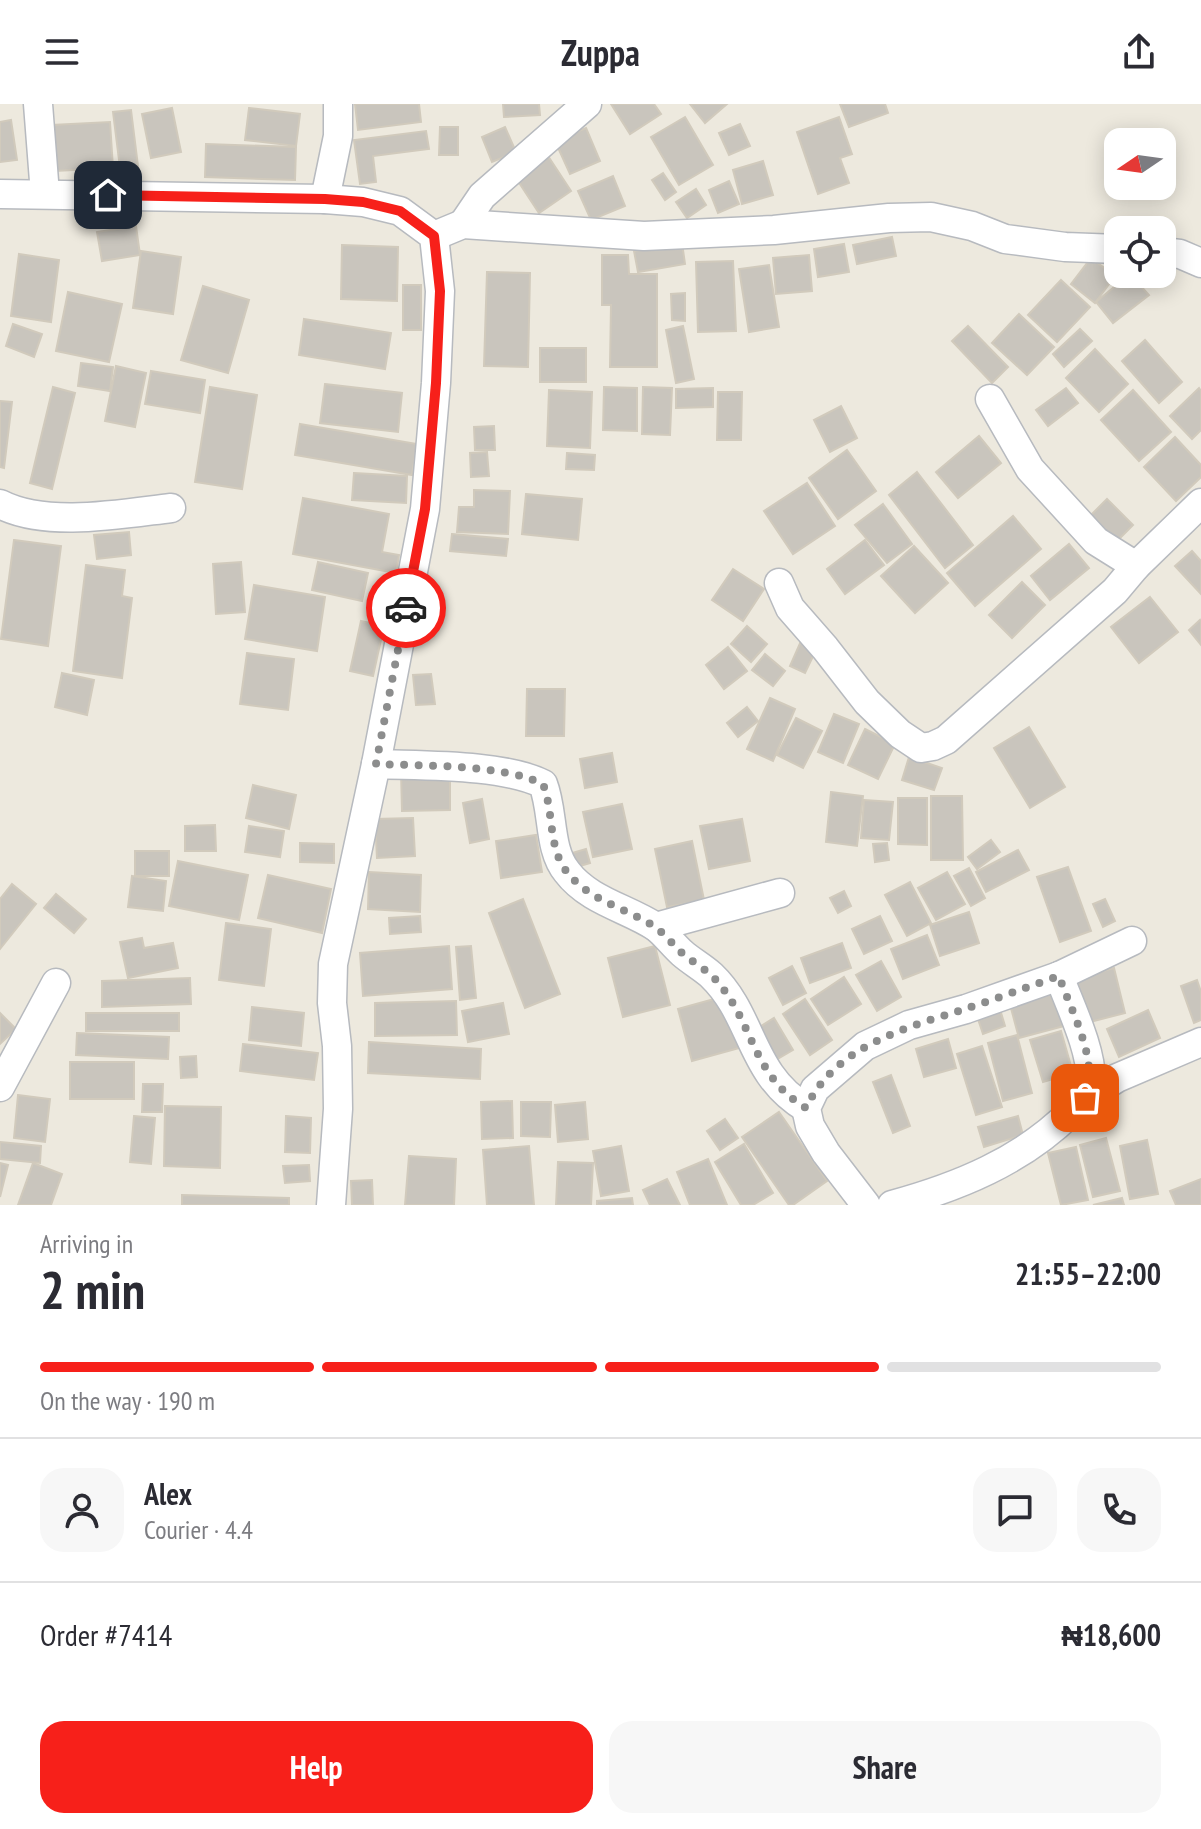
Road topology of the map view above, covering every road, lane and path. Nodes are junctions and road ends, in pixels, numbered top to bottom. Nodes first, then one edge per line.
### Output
1 (38, 104) edge
2 (338, 104) edge
3 (587, 104) edge
4 (0, 194) edge
5 (45, 194) junction
6 (325, 199) junction
7 (463, 224) junction
8 (434, 236) junction
9 (1104, 248) edge
10 (1176, 254) edge
11 (1201, 263) edge
12 (990, 399) dead end
13 (1201, 503) edge
14 (0, 504) edge
15 (171, 508) dead end
16 (1136, 566) junction
17 (779, 583) dead end
18 (376, 764) junction
19 (780, 893) dead end
20 (656, 927) junction
21 (1132, 941) dead end
22 (1059, 976) junction
23 (56, 983) dead end
24 (1201, 1042) edge
25 (0, 1087) edge
26 (1085, 1098) junction
27 (806, 1108) junction
28 (331, 1205) edge
29 (866, 1205) edge
30 (892, 1205) edge

1 - 5 street
2 - 6 street
3 - 7 street
4 - 5 street
5 - 6 street
6 - 8 street
7 - 8 street
7 - 9 street
8 - 18 street
10 - 11 street
12 - 16 street
13 - 16 street
14 - 15 street
16 - 17 street
18 - 20 street
18 - 28 street
19 - 20 street
20 - 27 street
21 - 22 street
22 - 26 street
22 - 27 street
23 - 25 street
24 - 26 street
26 - 30 street
27 - 29 street

